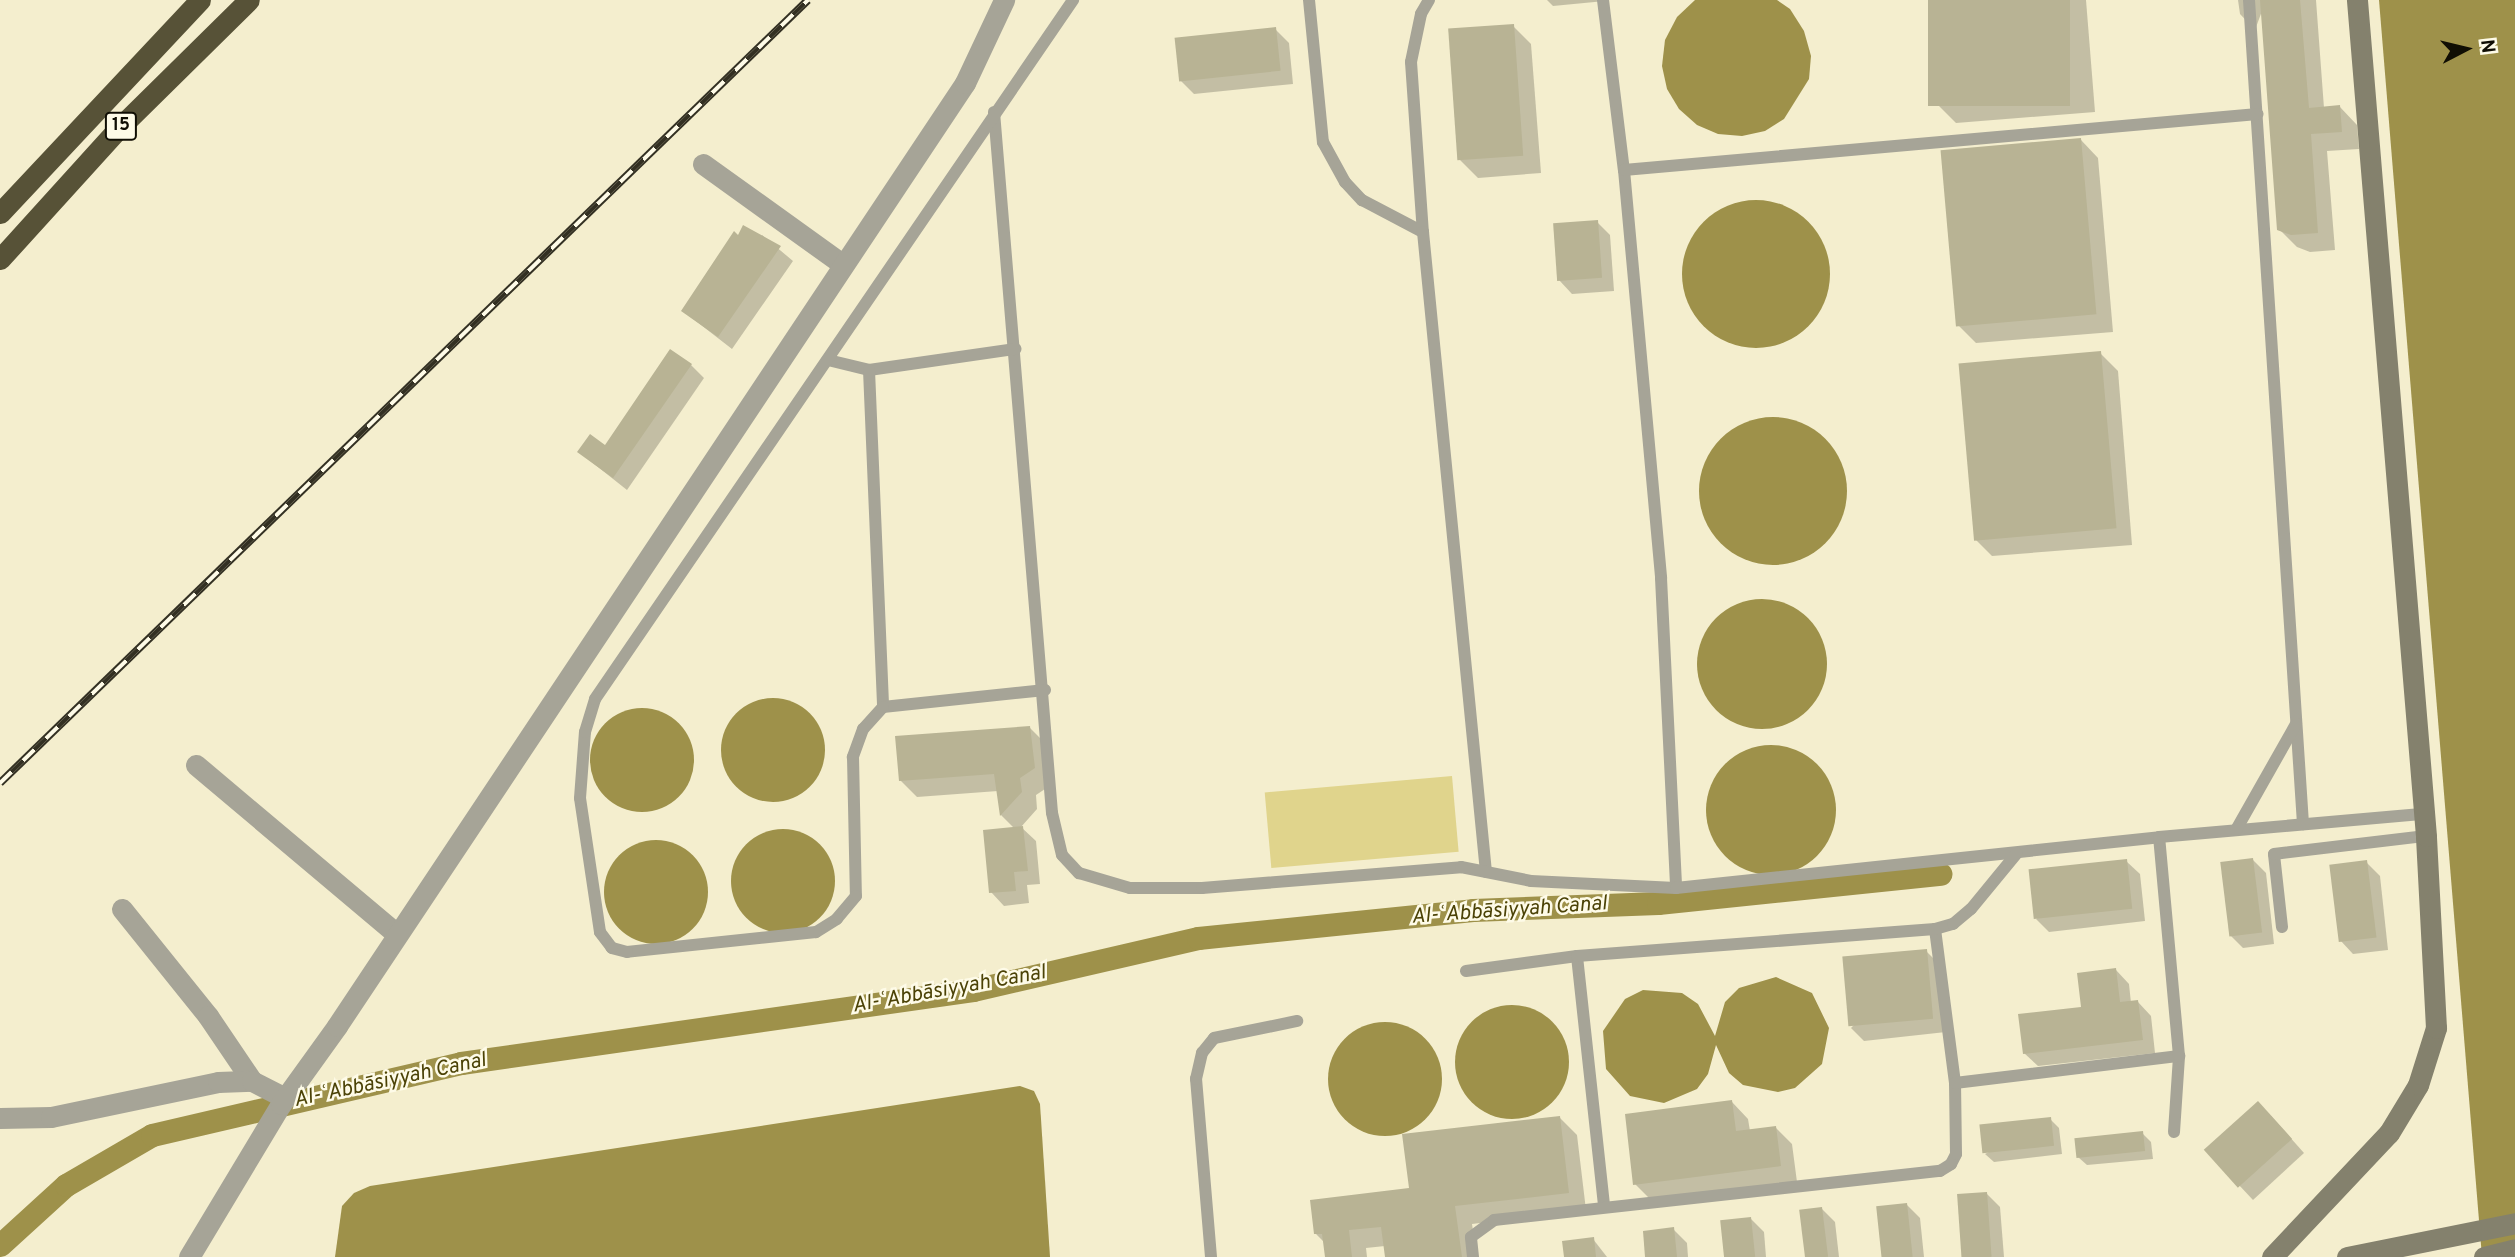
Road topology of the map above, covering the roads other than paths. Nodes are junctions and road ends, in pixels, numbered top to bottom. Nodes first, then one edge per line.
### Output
1 (200, 0) edge
2 (249, 0) edge
3 (1004, 0) edge
4 (1073, 0) edge
5 (1308, 0) edge
6 (1429, 0) edge
7 (1603, 0) edge
8 (2249, 0) edge
9 (2357, 0) edge
10 (163, 37) junction
11 (187, 58) junction
12 (994, 112) junction
13 (2258, 114) junction
14 (703, 164) dead end
15 (1624, 170) junction
16 (0, 213) edge
17 (1423, 232) junction
18 (0, 259) edge
19 (842, 264) junction
20 (1015, 349) junction
21 (828, 360) junction
22 (869, 370) junction
23 (1045, 690) junction
24 (883, 707) junction
25 (2297, 724) junction
26 (196, 765) dead end
27 (2424, 814) junction
28 (2303, 824) junction
29 (2236, 830) junction
30 (2426, 836) junction
31 (2159, 837) junction
32 (2017, 853) junction
33 (1486, 872) junction
34 (1676, 888) junction
35 (122, 909) dead end
36 (2282, 927) dead end
37 (1935, 929) junction
38 (397, 934) junction
39 (1577, 956) junction
40 (1466, 971) dead end
41 (1297, 1021) dead end
42 (2179, 1056) junction
43 (253, 1081) junction
44 (1955, 1083) junction
45 (283, 1101) junction
46 (0, 1118) edge
47 (2174, 1132) dead end
48 (1604, 1205) junction
49 (2515, 1223) edge
50 (2515, 1249) edge
51 (190, 1257) edge
52 (1211, 1257) edge
53 (1473, 1257) edge
54 (2272, 1257) edge
55 (2347, 1257) edge
56 (2484, 1257) edge

1 - 10 highway, 15
2 - 11 highway, 15
3 - 19 street
4 - 12 lane
5 - 17 lane
6 - 17 lane
7 - 15 lane
8 - 13 lane
9 - 27 main road
10 - 11 highway
10 - 16 highway, 15
11 - 18 highway, 15
12 - 20 lane
12 - 21 lane
13 - 15 lane
13 - 25 lane
14 - 19 street
15 - 34 lane
17 - 33 lane
19 - 38 street
20 - 22 lane
20 - 23 lane
21 - 22 lane
21 - 24 lane
22 - 24 lane
23 - 24 lane
23 - 33 lane
25 - 28 lane
25 - 29 lane
26 - 38 street
27 - 28 lane
27 - 30 main road
28 - 29 lane
29 - 31 lane
30 - 36 lane
30 - 54 main road
31 - 32 lane
31 - 42 lane
32 - 34 lane
32 - 37 lane
33 - 34 lane
35 - 43 street
37 - 39 lane
37 - 44 lane
38 - 45 street
39 - 40 lane
39 - 48 lane
41 - 52 lane
42 - 44 lane
42 - 47 lane
43 - 45 street
43 - 46 street
44 - 48 lane
45 - 51 street
48 - 53 lane
49 - 55 main road
50 - 56 main road

